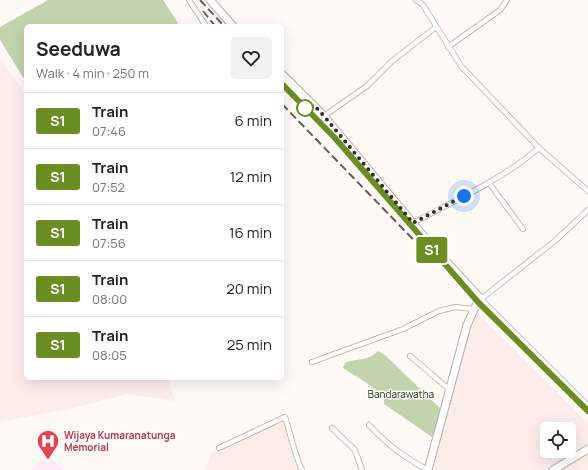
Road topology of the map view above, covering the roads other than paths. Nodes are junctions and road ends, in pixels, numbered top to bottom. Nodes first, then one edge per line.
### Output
1 (189, 0) edge
2 (210, 0) edge
3 (416, 0) edge
4 (507, 0) edge
5 (205, 24) edge
6 (231, 24) edge
7 (436, 27) junction
8 (448, 47) junction
9 (284, 76) edge
10 (324, 116) junction
11 (539, 148) junction
12 (489, 183) junction
13 (588, 191) edge
14 (588, 210) edge
15 (413, 223) junction
16 (523, 229) dead end
17 (481, 298) junction
18 (474, 309) junction
19 (410, 356) dead end
20 (312, 362) dead end
21 (450, 390) junction
22 (588, 406) edge
23 (368, 426) dead end
24 (332, 428) dead end
25 (219, 448) dead end
26 (588, 450) edge
27 (302, 470) edge
28 (362, 470) edge
29 (428, 470) edge
30 (553, 470) edge

1 - 5 street
2 - 6 street
3 - 7 street
4 - 8 street
7 - 8 street
7 - 10 street
8 - 11 street
9 - 10 street
10 - 15 street
11 - 12 street
11 - 13 street
12 - 15 street
12 - 16 street
14 - 17 street
15 - 17 street
17 - 18 street
17 - 22 street
18 - 20 street
18 - 21 street
19 - 21 street
21 - 29 street
23 - 29 street
24 - 28 street
25 - 27 street
26 - 30 street

